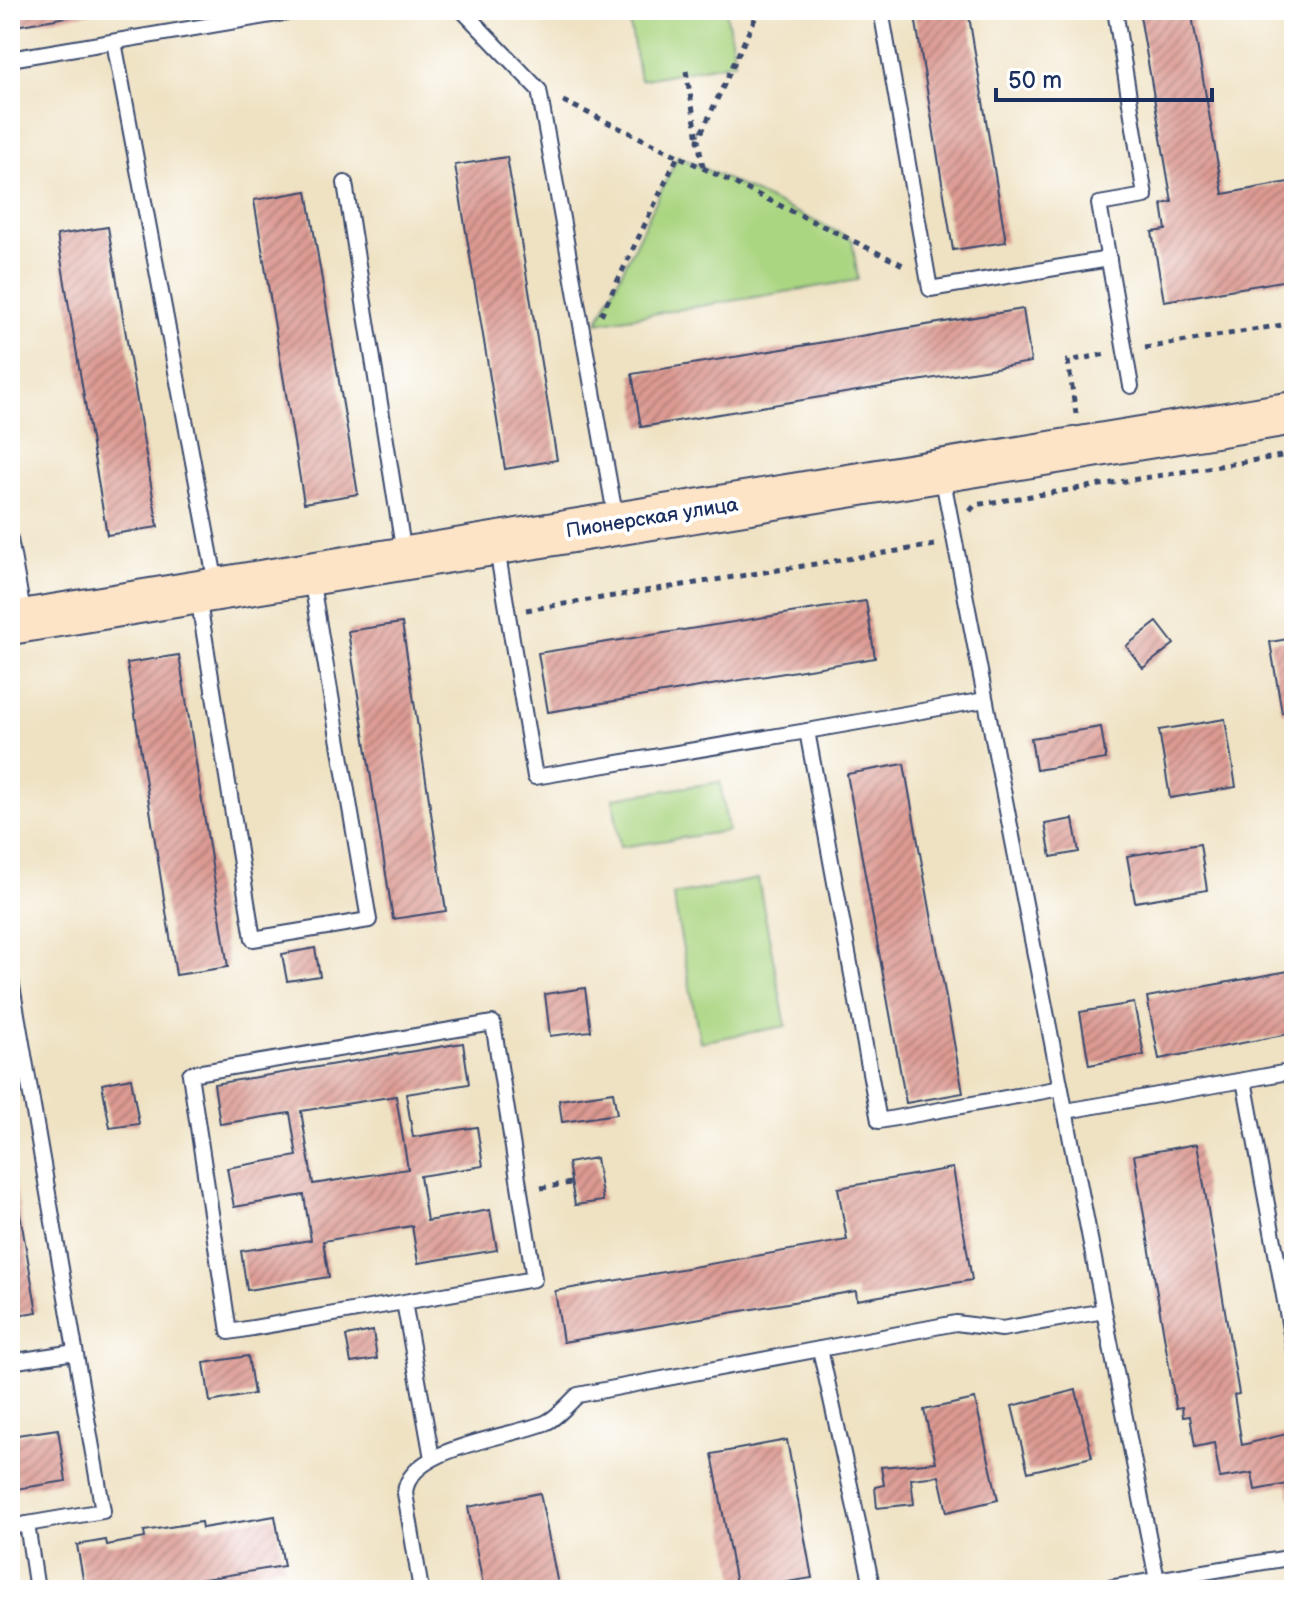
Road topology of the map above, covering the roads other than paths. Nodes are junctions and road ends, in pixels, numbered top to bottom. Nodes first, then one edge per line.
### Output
1 (301, 10) edge
2 (462, 10) edge
3 (881, 10) edge
4 (1115, 10) edge
5 (114, 42) junction
6 (10, 59) edge
7 (345, 183) dead end
8 (1109, 259) junction
9 (1131, 386) dead end
10 (1294, 413) edge
11 (941, 472) junction
12 (617, 524) junction
13 (10, 539) edge
14 (496, 544) junction
15 (405, 559) junction
16 (310, 574) junction
17 (207, 590) junction
18 (17, 621) edge
19 (985, 700) junction
20 (807, 731) junction
21 (10, 974) edge
22 (1294, 1071) edge
23 (1244, 1080) junction
24 (1061, 1088) junction
25 (1066, 1111) junction
26 (404, 1302) junction
27 (1104, 1311) junction
28 (820, 1349) junction
29 (1294, 1350) edge
30 (75, 1352) junction
31 (10, 1362) edge
32 (432, 1458) junction
33 (27, 1524) junction
34 (10, 1527) edge
35 (1294, 1557) edge
36 (1157, 1580) junction
37 (37, 1590) edge
38 (421, 1590) edge
39 (873, 1590) edge
40 (1097, 1590) edge

1 - 5 lane
2 - 12 lane
3 - 8 lane
4 - 8 lane
5 - 6 lane
5 - 17 lane
7 - 15 lane
8 - 9 lane
10 - 11 street, Пионерская улица
11 - 12 street, Пионерская улица
11 - 19 lane
12 - 14 street, Пионерская улица
13 - 18 lane
14 - 15 street, Пионерская улица
14 - 20 lane
15 - 16 street, Пионерская улица
16 - 17 street, Пионерская улица
16 - 17 lane
17 - 18 street, Пионерская улица
19 - 20 lane
19 - 24 lane
20 - 24 lane
21 - 30 lane
22 - 23 lane
23 - 25 lane
23 - 29 lane
24 - 25 lane
25 - 27 lane
26 - 26 lane
26 - 32 lane
27 - 28 lane
27 - 36 lane
28 - 32 lane
28 - 39 lane
30 - 31 lane
30 - 33 lane
32 - 38 lane
33 - 34 lane
33 - 37 lane
35 - 36 lane
36 - 40 lane

